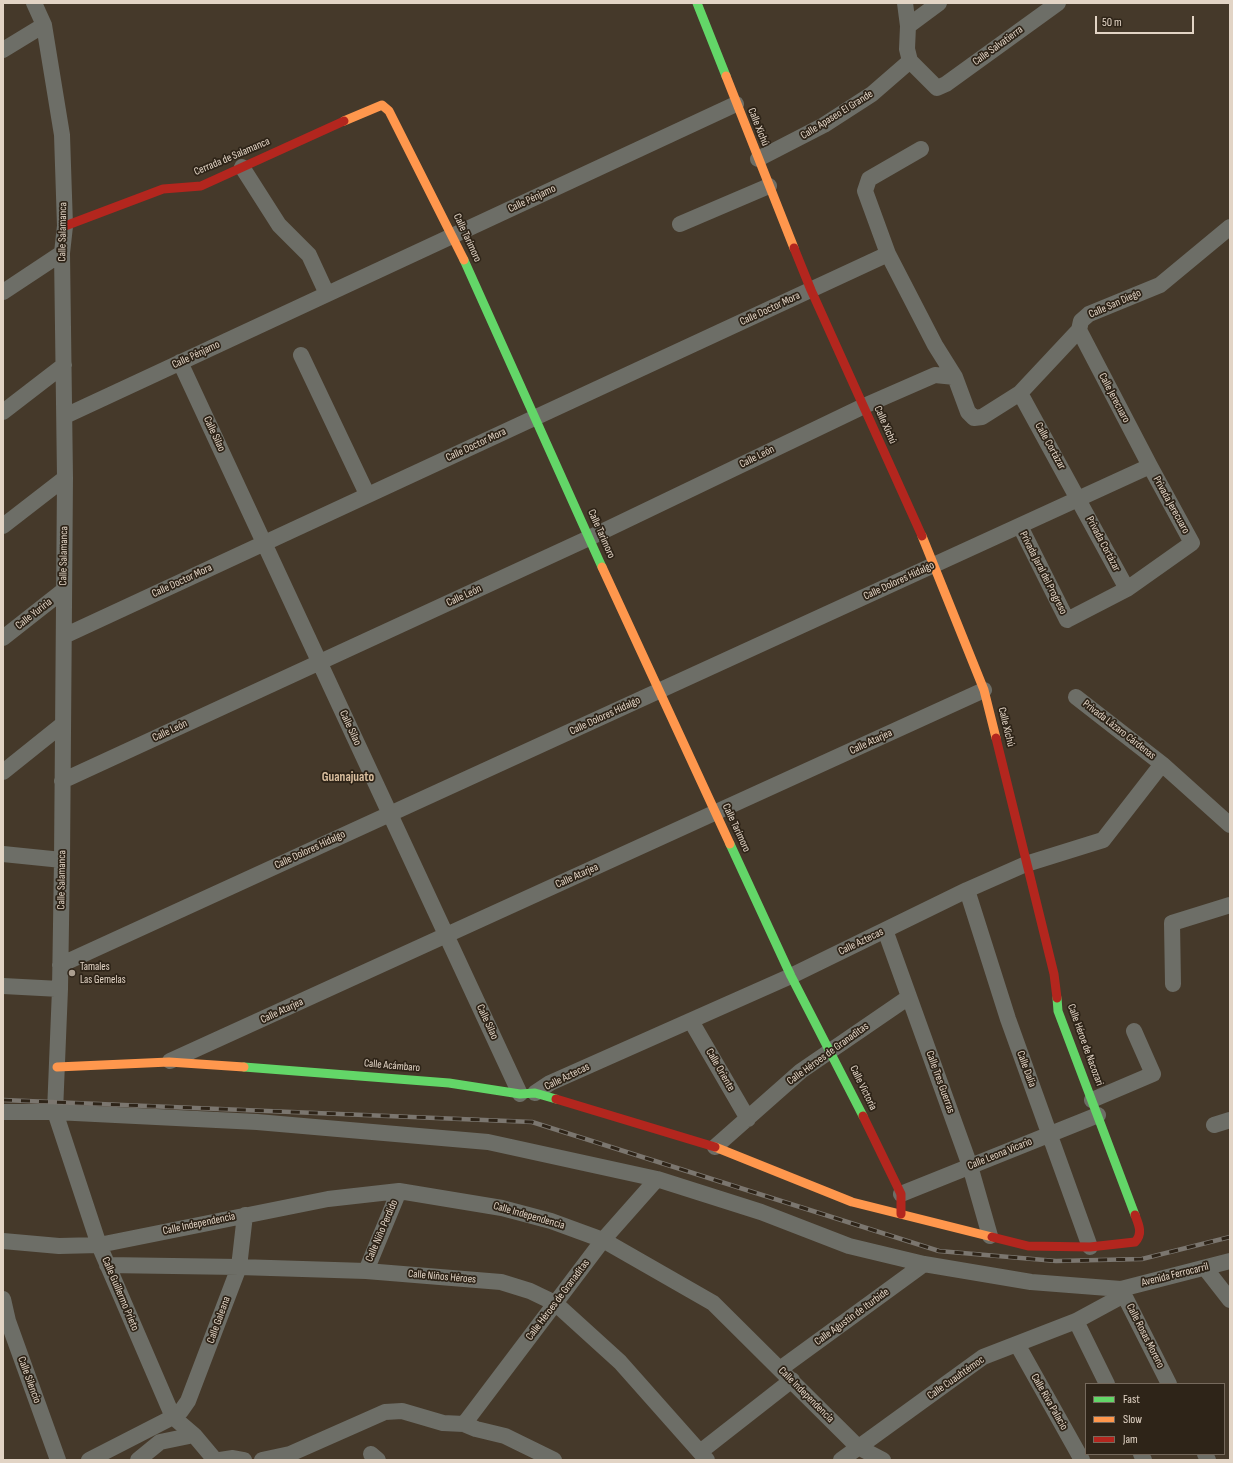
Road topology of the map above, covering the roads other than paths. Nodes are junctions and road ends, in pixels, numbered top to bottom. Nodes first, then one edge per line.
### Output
1 (34, 3) edge
2 (698, 3) edge
3 (905, 3) edge
4 (940, 3) edge
5 (1058, 3) edge
6 (44, 25) junction
7 (908, 26) junction
8 (3, 50) edge
9 (910, 61) junction
10 (736, 104) junction
11 (382, 105) joint
12 (921, 149) dead end
13 (758, 159) junction
14 (242, 167) junction
15 (769, 186) junction
16 (680, 224) dead end
17 (64, 226) junction
18 (1230, 227) edge
19 (453, 236) junction
20 (62, 253) junction
21 (888, 254) junction
22 (811, 290) junction
23 (3, 292) edge
24 (327, 294) junction
25 (1079, 330) junction
26 (301, 355) dead end
27 (180, 362) junction
28 (64, 365) junction
29 (955, 377) junction
30 (1020, 393) junction
31 (864, 406) junction
32 (3, 412) edge
33 (65, 416) junction
34 (535, 418) junction
35 (1150, 466) junction
36 (65, 478) junction
37 (367, 494) junction
38 (1079, 499) junction
39 (3, 526) edge
40 (1020, 526) junction
41 (589, 538) junction
42 (264, 543) junction
43 (935, 565) junction
44 (1128, 589) junction
45 (64, 590) junction
46 (64, 636) junction
47 (3, 638) edge
48 (320, 662) junction
49 (984, 690) junction
50 (659, 691) junction
51 (1076, 697) dead end
52 (63, 724) junction
53 (1162, 764) junction
54 (3, 772) edge
55 (62, 781) junction
56 (716, 813) junction
57 (390, 814) junction
58 (1230, 825) edge
59 (3, 854) edge
60 (62, 860) junction
61 (1026, 864) junction
62 (967, 890) junction
63 (1230, 906) edge
64 (885, 930) junction
65 (447, 935) junction
66 (60, 965) junction
67 (791, 976) junction
68 (1173, 984) dead end
69 (3, 986) edge
70 (60, 989) junction
71 (909, 997) junction
72 (691, 1020) junction
73 (1134, 1031) dead end
74 (830, 1050) junction
75 (169, 1062) junction
76 (58, 1067) junction
77 (528, 1093) junction
78 (1092, 1100) junction
79 (3, 1112) edge
80 (55, 1112) junction
81 (1098, 1115) junction
82 (748, 1119) junction
83 (1230, 1120) edge
84 (1214, 1125) dead end
85 (1050, 1134) junction
86 (715, 1147) junction
87 (970, 1166) junction
88 (657, 1179) junction
89 (399, 1191) junction
90 (901, 1194) junction
91 (901, 1214) junction
92 (245, 1215) junction
93 (1140, 1228) joint
94 (990, 1236) junction
95 (603, 1240) junction
96 (3, 1241) edge
97 (99, 1245) junction
98 (1090, 1247) junction
99 (1230, 1261) edge
100 (924, 1264) junction
101 (107, 1265) junction
102 (239, 1267) junction
103 (1205, 1268) junction
104 (366, 1271) junction
105 (1122, 1292) junction
106 (3, 1299) edge
107 (1230, 1300) edge
108 (555, 1303) junction
109 (1076, 1321) junction
110 (5, 1323) edge
111 (1017, 1344) junction
112 (780, 1369) junction
113 (792, 1380) junction
114 (1107, 1383) edge
115 (1168, 1383) edge
116 (173, 1417) junction
117 (464, 1424) junction
118 (194, 1435) junction
119 (858, 1447) junction
120 (704, 1456) edge
121 (58, 1460) edge
122 (89, 1460) edge
123 (138, 1460) edge
124 (215, 1460) edge
125 (220, 1460) edge
126 (244, 1460) edge
127 (262, 1460) edge
128 (554, 1460) edge
129 (841, 1460) edge
130 (883, 1460) edge
131 (1082, 1460) edge

1 - 6 street, Calle Salamanca
2 - 10 street, Calle Xichú
3 - 7 street
4 - 7 street
5 - 9 street, Calle Salvatierra
6 - 8 street
6 - 17 street, Calle Salamanca
7 - 9 street
9 - 13 street, Calle Apaseo El Grande
10 - 13 street, Calle Xichú
10 - 19 street, Calle Pénjamo
11 - 14 street, Cerrada de Salamanca
11 - 19 street, Calle Tarimoro
12 - 21 street
13 - 15 street, Calle Xichú
14 - 17 street, Cerrada de Salamanca
14 - 24 street
15 - 16 street
15 - 22 street, Calle Xichú
17 - 20 street, Calle Salamanca
18 - 25 street, Calle San Diego
19 - 24 street, Calle Pénjamo
19 - 34 street, Calle Tarimoro
20 - 23 street
20 - 28 street, Calle Salamanca
21 - 22 street, Calle Doctor Mora
21 - 29 street
22 - 31 street, Calle Xichú
22 - 34 street, Calle Doctor Mora
24 - 27 street, Calle Pénjamo
25 - 30 street, Calle San Diego
25 - 35 street, Calle Jerecuaro
26 - 37 street
27 - 33 street, Calle Pénjamo
27 - 42 street, Calle Silao
28 - 32 street
28 - 33 street, Calle Salamanca
29 - 30 street, Calle San Diego
29 - 31 street, Calle León
30 - 38 street, Calle Cortázar
31 - 41 street, Calle León
31 - 43 street, Calle Xichú
33 - 36 street, Calle Salamanca
34 - 37 street, Calle Doctor Mora
34 - 41 street, Calle Tarimoro
35 - 38 street, Calle Dolores Hidalgo
35 - 44 street, Privada Jerecuaro
36 - 39 street
36 - 45 street, Calle Salamanca
37 - 42 street, Calle Doctor Mora
38 - 40 street, Calle Dolores Hidalgo
38 - 44 street, Privada Cortázar
40 - 43 street, Calle Dolores Hidalgo
40 - 44 street, Privada Jaral del Progreso
41 - 48 street, Calle León
41 - 50 street, Calle Tarimoro
42 - 46 street, Calle Doctor Mora
42 - 48 street, Calle Silao
43 - 49 street, Calle Xichú
43 - 50 street, Calle Dolores Hidalgo
45 - 46 street, Calle Salamanca
45 - 47 street, Calle Yuriria
46 - 52 street, Calle Salamanca
48 - 55 street, Calle León
48 - 57 street, Calle Silao
49 - 56 street, Calle Atarjea
49 - 61 street, Calle Xichú
50 - 56 street, Calle Tarimoro
50 - 57 street, Calle Dolores Hidalgo
51 - 53 street, Privada Lázaro Cárdenas
52 - 54 street
52 - 55 street, Calle Salamanca
53 - 58 street, Privada Lázaro Cárdenas
53 - 61 street, Calle Aztecas
55 - 60 street, Calle Salamanca
56 - 65 street, Calle Atarjea
56 - 67 street, Calle Tarimoro
57 - 65 street, Calle Silao
57 - 66 street, Calle Dolores Hidalgo
59 - 60 street
60 - 66 street, Calle Salamanca
61 - 62 street, Calle Aztecas
61 - 78 street, Calle Héroe de Nacozari
62 - 64 street, Calle Aztecas
62 - 85 street, Calle Dalia
63 - 68 street
64 - 67 street, Calle Aztecas
64 - 71 street, Calle Tres Guerras
65 - 75 street, Calle Atarjea
65 - 77 street, Calle Silao
66 - 70 street, Calle Salamanca
67 - 72 street, Calle Aztecas
67 - 74 street, Calle Victoria
69 - 70 street
70 - 76 street, Calle Salamanca
71 - 74 street, Calle Héroes de Granaditas
71 - 87 street, Calle Tres Guerras
72 - 77 street, Calle Aztecas
72 - 82 street, Calle Oriente
73 - 78 street
74 - 82 street, Calle Héroes de Granaditas
74 - 90 street, Calle Victoria
75 - 76 street, Calle Acámbaro
75 - 77 street, Calle Acámbaro
76 - 80 street, Calle Salamanca
77 - 86 street, Calle Acámbaro
78 - 81 street, Calle Héroe de Nacozari
79 - 80 street
80 - 88 street
80 - 97 street, Calle Guillermo Prieto
81 - 85 street, Calle Leona Vicario
81 - 93 street, Calle Héroe de Nacozari
82 - 86 street, Calle Héroes de Granaditas
83 - 84 street
85 - 87 street, Calle Leona Vicario
85 - 98 street, Calle Dalia
86 - 91 street, Calle Acámbaro
87 - 90 street, Calle Leona Vicario
87 - 94 street, Calle Tres Guerras
88 - 95 street, Calle Héroes de Granaditas
88 - 100 street
89 - 92 street, Calle Independencia
89 - 95 street, Calle Independencia
89 - 104 street, Calle Niño Perdido
90 - 91 street, Calle Victoria
91 - 94 street, Calle Acámbaro
92 - 97 street, Calle Independencia
92 - 102 street, Calle Galeana
93 - 98 street, Calle Acámbaro
94 - 98 street, Calle Acámbaro
95 - 108 street, Calle Héroes de Granaditas
95 - 112 street, Calle Independencia
96 - 97 street, Calle Independencia
97 - 101 street, Calle Guillermo Prieto
99 - 103 street, Avenida Ferrocarril
100 - 105 street
100 - 112 street, Calle Agustín de Iturbide
101 - 102 street, Calle Niños Héroes
101 - 116 street, Calle Guillermo Prieto
102 - 104 street, Calle Niños Héroes
102 - 116 street, Calle Galeana
103 - 105 street, Avenida Ferrocarril
103 - 107 street
104 - 108 street, Calle Niños Héroes
105 - 109 street, Calle Cuauhtémoc
105 - 115 street, Calle Rosas Moreno
106 - 110 street, Calle Silencio
108 - 117 street, Calle Héroes de Granaditas
108 - 120 street, Calle Niños Héroes
109 - 111 street, Calle Cuauhtémoc
109 - 114 street
110 - 121 street, Calle Silencio
111 - 119 street, Calle Cuauhtémoc
111 - 131 street, Calle Riva Palacio
112 - 113 street, Calle Independencia
113 - 119 street, Calle Independencia
113 - 120 street
116 - 118 street, Calle Guillermo Prieto
116 - 122 street, Calle Galeana
117 - 127 street
117 - 128 street
118 - 123 street
118 - 124 street, Calle Guillermo Prieto
119 - 129 street, Calle Cuauhtémoc
119 - 130 street, Calle Independencia
125 - 126 street

